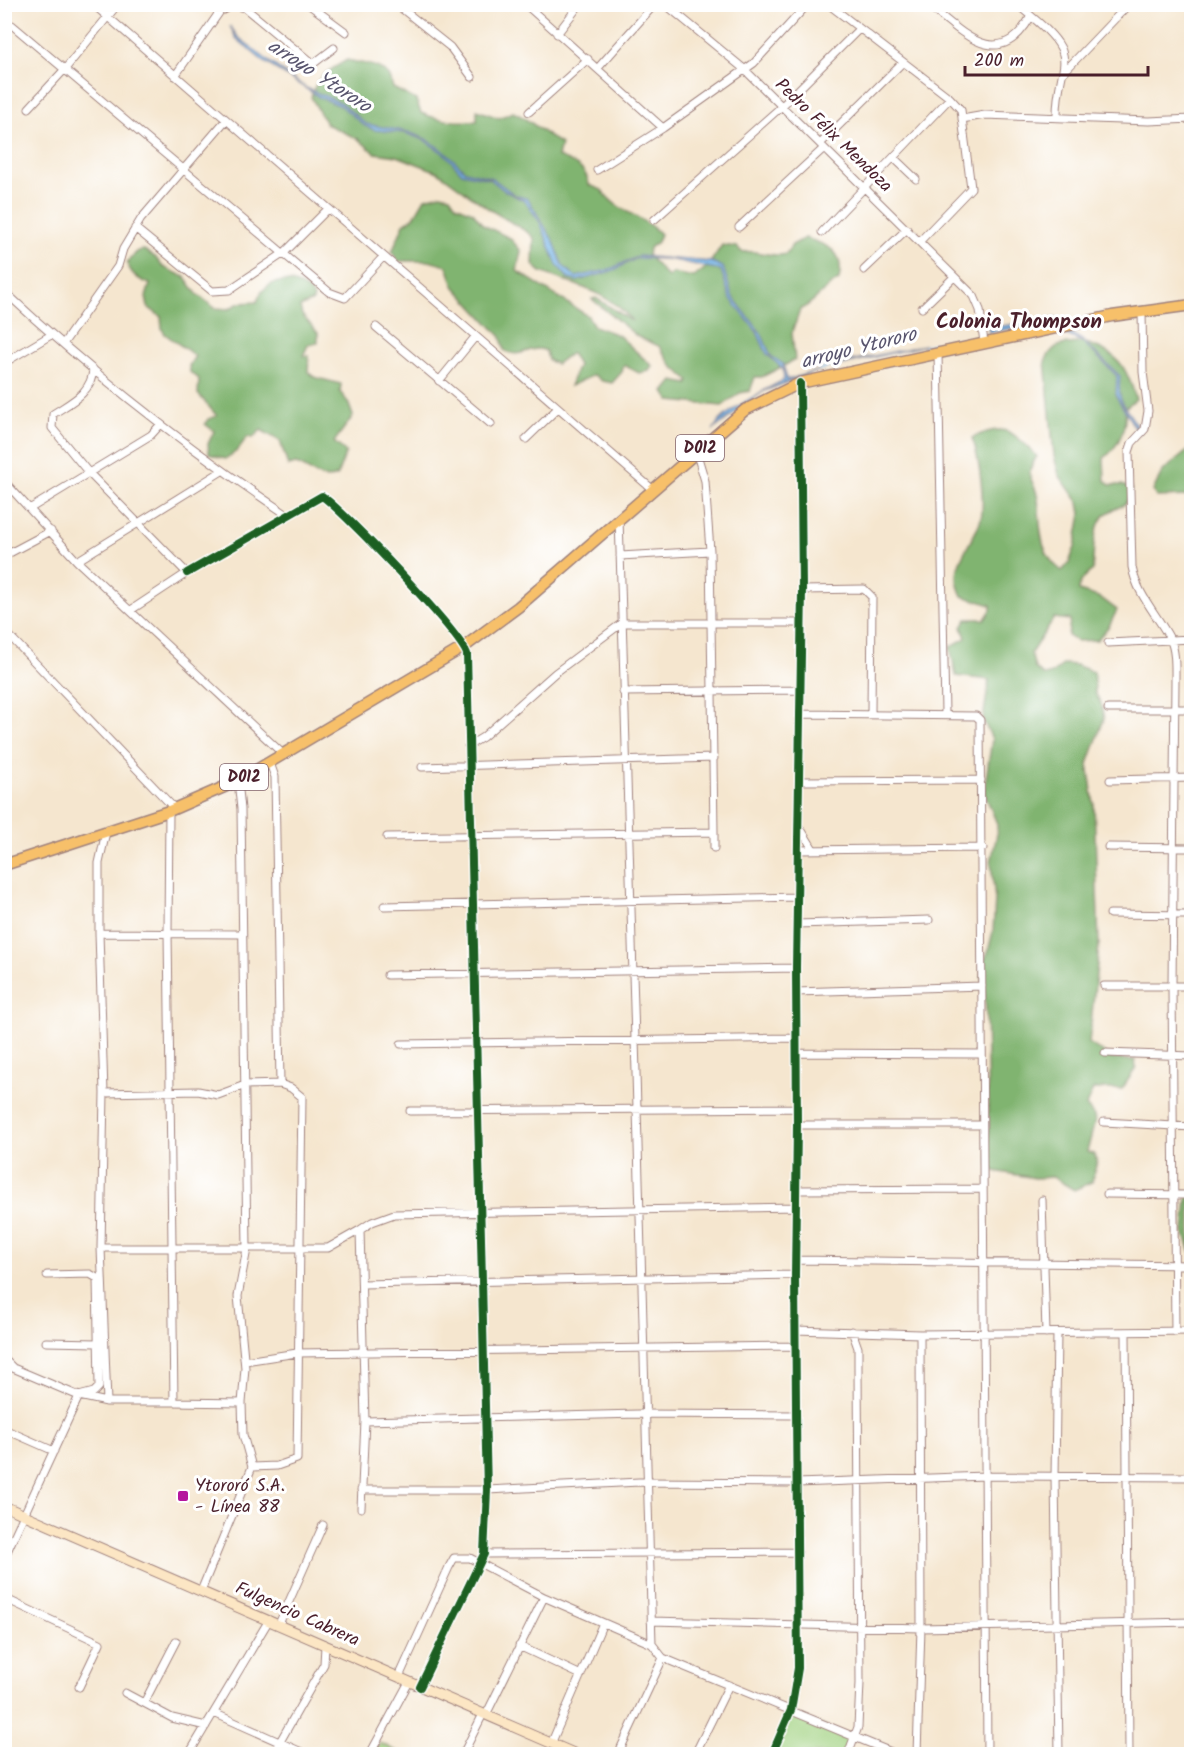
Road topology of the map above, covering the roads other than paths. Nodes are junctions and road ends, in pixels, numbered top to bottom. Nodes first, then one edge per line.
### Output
1 (93, 4) edge
2 (118, 4) edge
3 (308, 4) edge
4 (396, 4) edge
5 (525, 4) edge
6 (580, 4) edge
7 (655, 4) edge
8 (664, 4) edge
9 (808, 4) edge
10 (828, 4) edge
11 (927, 4) edge
12 (1017, 4) edge
13 (1129, 4) edge
14 (223, 7) edge
15 (1031, 16) junction
16 (108, 18) junction
17 (12, 25) dead end
18 (858, 30) junction
19 (345, 32) dead end
20 (557, 34) junction
21 (334, 48) dead end
22 (588, 59) junction
23 (903, 63) junction
24 (598, 68) junction
25 (65, 69) junction
26 (744, 69) junction
27 (1064, 72) junction
28 (175, 76) junction
29 (472, 77) dead end
30 (950, 98) junction
31 (782, 106) junction
32 (29, 108) dead end
33 (529, 112) dead end
34 (1057, 117) junction
35 (962, 119) junction
36 (1191, 119) edge
37 (225, 121) junction
38 (663, 128) junction
39 (822, 146) junction
40 (894, 158) junction
41 (597, 170) dead end
42 (184, 172) junction
43 (916, 179) dead end
44 (866, 188) junction
45 (328, 209) junction
46 (654, 220) dead end
47 (739, 227) dead end
48 (135, 228) junction
49 (907, 229) junction
50 (822, 232) dead end
51 (920, 241) junction
52 (284, 253) junction
53 (383, 257) junction
54 (864, 270) dead end
55 (954, 276) junction
56 (4, 291) edge
57 (1191, 305) edge
58 (922, 308) dead end
59 (1142, 312) junction
60 (376, 327) dead end
61 (51, 335) junction
62 (475, 337) junction
63 (63, 344) junction
64 (984, 344) junction
65 (938, 353) junction
66 (4, 363) edge
67 (93, 369) junction
68 (439, 381) junction
69 (800, 383) junction
70 (558, 408) junction
71 (161, 424) junction
72 (491, 424) dead end
73 (526, 439) dead end
74 (696, 451) junction
75 (222, 471) junction
76 (88, 472) junction
77 (4, 481) edge
78 (652, 489) junction
79 (31, 508) junction
80 (286, 514) junction
81 (619, 518) junction
82 (139, 523) junction
83 (51, 531) junction
84 (710, 551) junction
85 (4, 556) edge
86 (620, 556) junction
87 (77, 561) junction
88 (187, 573) junction
89 (802, 590) junction
90 (131, 610) junction
91 (800, 623) junction
92 (622, 624) junction
93 (711, 624) junction
94 (4, 630) edge
95 (1191, 639) edge
96 (1170, 640) junction
97 (1108, 643) dead end
98 (464, 647) junction
99 (712, 690) junction
100 (800, 690) junction
101 (623, 692) junction
102 (1108, 709) dead end
103 (1191, 709) edge
104 (1175, 710) junction
105 (871, 713) junction
106 (945, 713) junction
107 (800, 714) junction
108 (468, 746) junction
109 (284, 755) junction
110 (714, 758) junction
111 (625, 760) junction
112 (270, 763) junction
113 (469, 765) junction
114 (422, 767) dead end
115 (1176, 778) junction
116 (1191, 778) edge
117 (981, 780) junction
118 (1110, 780) dead end
119 (238, 781) junction
120 (800, 781) junction
121 (172, 810) junction
122 (798, 823) junction
123 (106, 832) junction
124 (628, 832) junction
125 (714, 832) junction
126 (471, 834) junction
127 (387, 837) dead end
128 (1108, 847) dead end
129 (1175, 847) junction
130 (714, 848) dead end
131 (982, 848) junction
132 (1191, 848) edge
133 (813, 849) junction
134 (798, 850) junction
135 (4, 865) edge
136 (797, 897) junction
137 (630, 900) junction
138 (471, 904) junction
139 (384, 906) dead end
140 (1110, 914) dead end
141 (1174, 915) junction
142 (1191, 915) edge
143 (929, 920) dead end
144 (797, 924) junction
145 (168, 932) junction
146 (99, 933) junction
147 (242, 934) junction
148 (796, 968) junction
149 (632, 970) junction
150 (473, 973) junction
151 (387, 975) dead end
152 (982, 986) junction
153 (1104, 986) dead end
154 (1172, 986) junction
155 (1191, 986) edge
156 (796, 992) junction
157 (796, 1038) junction
158 (633, 1039) junction
159 (401, 1044) dead end
160 (474, 1044) junction
161 (796, 1053) junction
162 (1105, 1053) dead end
163 (980, 1054) junction
164 (1174, 1056) junction
165 (1191, 1056) edge
166 (280, 1084) junction
167 (245, 1085) junction
168 (169, 1092) junction
169 (104, 1093) junction
170 (636, 1108) junction
171 (797, 1108) junction
172 (410, 1111) dead end
173 (477, 1113) junction
174 (1104, 1122) dead end
175 (797, 1125) junction
176 (981, 1125) junction
177 (1175, 1127) junction
178 (1191, 1127) edge
179 (983, 1188) junction
180 (797, 1190) junction
181 (1107, 1194) dead end
182 (1173, 1195) junction
183 (1191, 1196) edge
184 (1042, 1200) dead end
185 (796, 1207) junction
186 (640, 1208) junction
187 (480, 1212) junction
188 (360, 1230) junction
189 (101, 1248) junction
190 (298, 1248) junction
191 (247, 1249) junction
192 (172, 1250) junction
193 (796, 1260) junction
194 (984, 1264) junction
195 (1042, 1265) junction
196 (1173, 1265) junction
197 (1191, 1265) edge
198 (47, 1275) dead end
199 (795, 1275) junction
200 (643, 1277) junction
201 (481, 1281) junction
202 (362, 1284) junction
203 (796, 1330) junction
204 (852, 1331) junction
205 (1191, 1331) edge
206 (866, 1332) junction
207 (982, 1332) junction
208 (1126, 1332) junction
209 (1175, 1332) junction
210 (1046, 1333) junction
211 (1057, 1333) junction
212 (920, 1334) junction
213 (46, 1342) dead end
214 (98, 1342) junction
215 (646, 1346) junction
216 (795, 1346) junction
217 (858, 1348) junction
218 (482, 1352) junction
219 (297, 1353) junction
220 (363, 1353) junction
221 (4, 1359) edge
222 (245, 1361) junction
223 (79, 1396) junction
224 (106, 1402) junction
225 (174, 1402) junction
226 (242, 1403) junction
227 (646, 1414) junction
228 (796, 1415) junction
229 (484, 1419) junction
230 (365, 1420) junction
231 (4, 1429) edge
232 (54, 1451) junction
233 (252, 1467) junction
234 (985, 1476) junction
235 (1055, 1477) junction
236 (1127, 1477) junction
237 (1191, 1477) edge
238 (921, 1480) junction
239 (860, 1481) junction
240 (648, 1482) junction
241 (797, 1483) junction
242 (361, 1490) junction
243 (487, 1490) junction
244 (4, 1506) edge
245 (361, 1508) dead end
246 (24, 1514) junction
247 (323, 1524) dead end
248 (798, 1552) junction
249 (484, 1554) junction
250 (648, 1554) junction
251 (4, 1558) edge
252 (480, 1562) junction
253 (201, 1591) junction
254 (544, 1597) junction
255 (4, 1598) edge
256 (269, 1620) junction
257 (651, 1621) junction
258 (1127, 1622) junction
259 (1191, 1622) edge
260 (603, 1623) junction
261 (798, 1623) junction
262 (279, 1624) junction
263 (1057, 1624) junction
264 (860, 1626) junction
265 (986, 1626) junction
266 (921, 1628) junction
267 (176, 1641) dead end
268 (652, 1644) junction
269 (326, 1646) junction
270 (519, 1646) junction
271 (663, 1658) junction
272 (581, 1675) junction
273 (399, 1677) junction
274 (409, 1682) junction
275 (729, 1685) junction
276 (79, 1687) dead end
277 (420, 1687) junction
278 (126, 1693) dead end
279 (144, 1703) junction
280 (791, 1710) junction
281 (214, 1713) junction
282 (485, 1715) junction
283 (206, 1726) junction
284 (856, 1737) junction
285 (280, 1743) junction
286 (554, 1748) edge
287 (189, 1755) edge
288 (273, 1755) edge
289 (306, 1755) edge
290 (370, 1755) edge
291 (463, 1755) edge
292 (576, 1755) edge
293 (618, 1755) edge
294 (695, 1755) edge
295 (772, 1755) edge
296 (849, 1755) edge
297 (896, 1755) edge
298 (917, 1755) edge
299 (987, 1755) edge
300 (1059, 1755) edge
301 (1129, 1755) edge

1 - 16 street
2 - 16 street
3 - 19 street
4 - 29 street
5 - 20 street
6 - 20 street
7 - 24 street
8 - 26 street, Pedro Félix Mendoza
9 - 26 street
10 - 18 street
11 - 15 street
12 - 15 street
13 - 27 street
14 - 21 street
14 - 28 street
15 - 27 street
16 - 25 street
16 - 28 street
17 - 25 street
18 - 23 street
18 - 31 street
20 - 22 street
22 - 24 street
22 - 33 street
23 - 30 street
23 - 39 street
24 - 38 street
25 - 32 street
25 - 42 street
26 - 31 street, Pedro Félix Mendoza
26 - 38 street
27 - 34 street
28 - 37 street
30 - 35 street
30 - 40 street
31 - 39 street, Pedro Félix Mendoza
31 - 46 street
34 - 35 street
34 - 36 street
35 - 51 street
37 - 42 street
37 - 45 street
38 - 41 street
39 - 44 street, Pedro Félix Mendoza
39 - 47 street
40 - 43 street
40 - 44 street
42 - 48 street
42 - 52 street
44 - 49 street, Pedro Félix Mendoza
44 - 50 street
45 - 52 street
45 - 53 street
48 - 52 street
48 - 63 street
49 - 51 street, Pedro Félix Mendoza
49 - 54 street
51 - 55 street, Pedro Félix Mendoza
52 - 53 street
53 - 62 street
55 - 58 street
55 - 64 street, Pedro Félix Mendoza
56 - 61 street
57 - 59 main road, D012
59 - 64 main road, D012
59 - 96 street
60 - 68 street
61 - 63 street
61 - 66 street
62 - 68 street
62 - 70 street
63 - 67 street
64 - 65 main road, D012
65 - 69 main road, D012
65 - 106 street
67 - 71 street
67 - 76 street
68 - 72 street
69 - 74 main road, D012
69 - 89 street
70 - 73 street
70 - 78 street
71 - 75 street
71 - 76 street
74 - 78 main road, D012
74 - 84 street
75 - 80 street
75 - 82 street
76 - 79 street
76 - 82 street
77 - 79 street
78 - 81 main road, D012
79 - 83 street
80 - 88 street
80 - 98 street
81 - 86 street
81 - 98 main road, D012
82 - 87 street
82 - 88 street
83 - 85 street
83 - 87 street
84 - 86 street
84 - 93 street
86 - 92 street
87 - 90 street
88 - 90 street
89 - 91 street
89 - 105 street
90 - 109 street
91 - 93 street
91 - 100 street
92 - 93 street
92 - 101 street
92 - 108 street
93 - 99 street
94 - 121 street
95 - 96 street
96 - 97 street
96 - 104 street
98 - 108 street
98 - 109 main road, D012
99 - 100 street
99 - 101 street
99 - 110 street
100 - 107 street
101 - 111 street
102 - 104 street
103 - 104 street
104 - 115 street
105 - 106 street
105 - 107 street
106 - 117 street
107 - 120 street
108 - 113 street
109 - 112 main road, D012
110 - 111 street
110 - 125 street
111 - 113 street
111 - 124 street
112 - 119 main road, D012
112 - 166 street
113 - 114 street
113 - 126 street
115 - 116 street
115 - 118 street
115 - 129 street
117 - 120 street
117 - 131 street
119 - 121 main road, D012
119 - 147 street
120 - 122 street
121 - 123 main road, D012
121 - 145 street
122 - 133 street
122 - 134 street
123 - 135 main road, D012
123 - 146 street
124 - 125 street
124 - 126 street
124 - 137 street
125 - 130 street
126 - 127 street
126 - 138 street
128 - 129 street
129 - 132 street
129 - 141 street
131 - 133 street
131 - 152 street
133 - 134 street
134 - 136 street
136 - 137 street
136 - 144 street
137 - 138 street
137 - 149 street
138 - 139 street
138 - 150 street
140 - 141 street
141 - 142 street
141 - 154 street
143 - 144 street
144 - 148 street
145 - 146 street
145 - 147 street
145 - 168 street
146 - 169 street
147 - 167 street
148 - 149 street
148 - 156 street
149 - 150 street
149 - 158 street
150 - 151 street
150 - 160 street
152 - 156 street
152 - 163 street
153 - 154 street
154 - 155 street
154 - 164 street
156 - 157 street
157 - 158 street
157 - 161 street
158 - 160 street
158 - 170 street
159 - 160 street
160 - 173 street
161 - 163 street
161 - 171 street
162 - 164 street
163 - 176 street
164 - 165 street
164 - 177 street
166 - 167 street
166 - 190 street
167 - 168 street
167 - 191 street
168 - 169 street
168 - 192 street
169 - 189 street
170 - 171 street
170 - 173 street
170 - 186 street
171 - 175 street
172 - 173 street
173 - 187 street
174 - 177 street
175 - 176 street
175 - 180 street
176 - 179 street
177 - 178 street
177 - 182 street
179 - 180 street
179 - 194 street
180 - 185 street
181 - 182 street
182 - 183 street
182 - 196 street
184 - 195 street
185 - 186 street
185 - 193 street
186 - 187 street
186 - 200 street
187 - 188 street
187 - 201 street
188 - 190 street
188 - 202 street
189 - 192 street
189 - 224 street
190 - 191 street
190 - 219 street
191 - 192 street
191 - 222 street
192 - 225 street
193 - 194 street
193 - 199 street
194 - 195 street
194 - 207 street
195 - 196 street
195 - 210 street
196 - 197 street
196 - 209 street
198 - 214 street
199 - 200 street
199 - 203 street
200 - 201 street
200 - 215 street
201 - 202 street
201 - 218 street
202 - 220 street
203 - 204 street
203 - 216 street
204 - 206 street
204 - 217 street
205 - 209 street
206 - 212 street
206 - 217 street
207 - 210 street
207 - 212 street
207 - 234 street
208 - 209 street
208 - 211 street
208 - 236 street
210 - 211 street
211 - 235 street
212 - 238 street
213 - 214 street
214 - 223 street
215 - 216 street
215 - 218 street
215 - 227 street
216 - 228 street
217 - 239 street
218 - 220 street
218 - 229 street
219 - 220 street
219 - 222 street
219 - 233 street
220 - 230 street
221 - 223 street
222 - 226 street
223 - 224 street
223 - 232 street
224 - 225 street
225 - 226 street
226 - 233 street
227 - 228 street
227 - 229 street
227 - 240 street
228 - 241 street
229 - 230 street
229 - 243 street
230 - 242 street
231 - 232 street
232 - 246 street
233 - 253 street
234 - 235 street
234 - 238 street
234 - 265 street
235 - 236 street
235 - 263 street
236 - 237 street
236 - 258 street
238 - 239 street
238 - 266 street
239 - 241 street
239 - 264 street
240 - 241 street
240 - 243 street
240 - 250 street
241 - 248 street
242 - 243 street
242 - 245 street
243 - 249 street
244 - 246 main road, Fulgencio Cabrera
246 - 251 street
246 - 253 main road, Fulgencio Cabrera
247 - 262 street
248 - 250 street
248 - 261 street
249 - 250 street
249 - 252 street
250 - 257 street
252 - 254 street
252 - 273 street
252 - 277 street
253 - 256 main road, Fulgencio Cabrera
254 - 260 street
254 - 270 street
255 - 276 street
256 - 262 main road, Fulgencio Cabrera
256 - 281 street
257 - 261 street
257 - 268 street
258 - 259 street
258 - 263 street
258 - 301 street
260 - 268 street
260 - 272 street
261 - 264 street
261 - 280 street
262 - 269 main road, Fulgencio Cabrera
263 - 265 street
263 - 300 street
264 - 266 street
264 - 284 street
265 - 266 street
265 - 299 street
266 - 298 street
267 - 279 street
268 - 271 street
269 - 273 main road, Fulgencio Cabrera
269 - 285 street
270 - 272 street
270 - 282 street
271 - 275 street
271 - 293 street
272 - 286 street
273 - 274 main road, Fulgencio Cabrera
274 - 277 main road, Fulgencio Cabrera
274 - 290 street
275 - 280 street
275 - 294 street
277 - 282 main road, Fulgencio Cabrera
278 - 279 street
279 - 283 street
280 - 284 street
280 - 295 street
281 - 283 street
281 - 285 street
282 - 286 main road, Fulgencio Cabrera
282 - 291 street
283 - 287 street
284 - 296 street
284 - 297 street
285 - 288 street
285 - 289 street
286 - 292 main road, Fulgencio Cabrera

